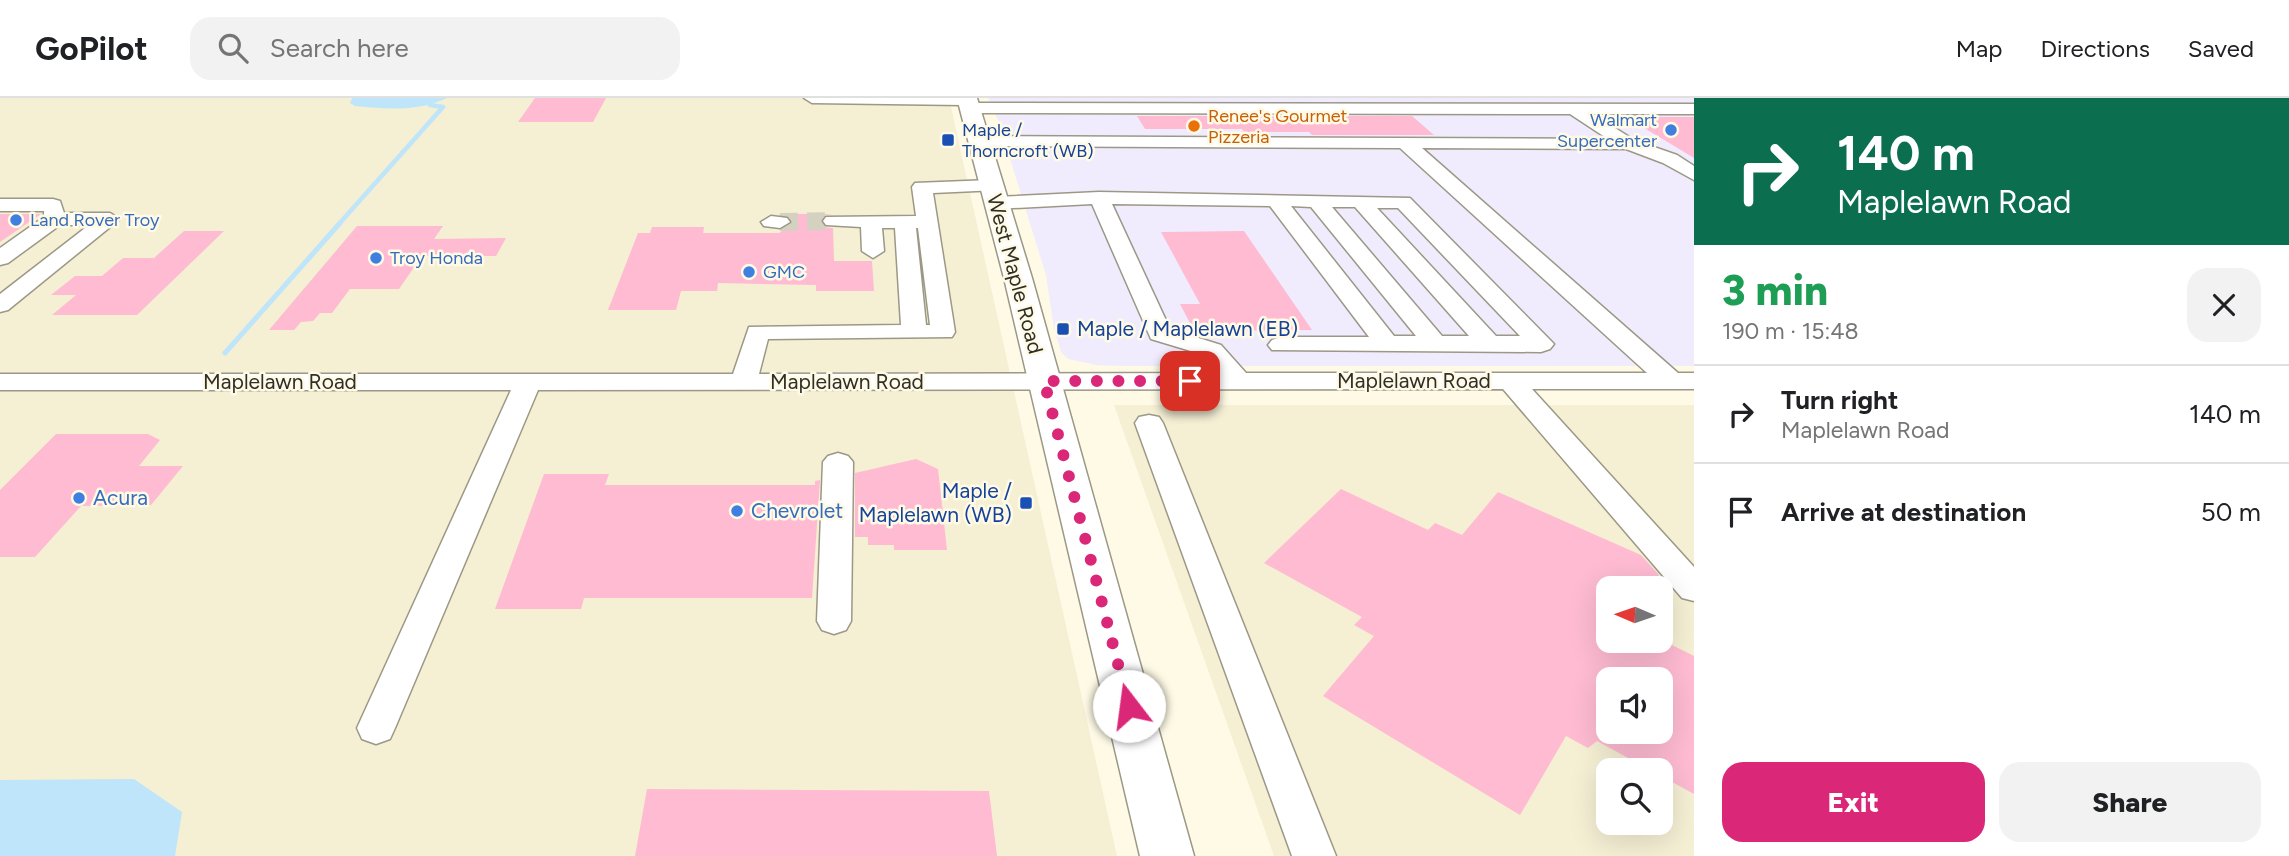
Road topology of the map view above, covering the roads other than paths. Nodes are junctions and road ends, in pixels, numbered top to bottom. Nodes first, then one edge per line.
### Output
1 (812, 98) edge
2 (887, 99) edge
3 (968, 102) edge
4 (1424, 109) junction
5 (1574, 109) junction
6 (1694, 109) edge
7 (1612, 133) junction
8 (1462, 138) junction
9 (978, 141) junction
10 (1406, 144) junction
11 (1628, 144) junction
12 (1694, 174) edge
13 (994, 195) junction
14 (1099, 198) junction
15 (1276, 200) junction
16 (1316, 200) junction
17 (1360, 201) junction
18 (0, 205) edge
19 (55, 219) junction
20 (833, 221) tunnel mouth
21 (871, 221) junction
22 (916, 222) junction
23 (873, 251) dead end
24 (0, 258) edge
25 (0, 305) edge
26 (1387, 344) junction
27 (1435, 344) junction
28 (1489, 344) junction
29 (1541, 344) junction
30 (1281, 345) dead end
31 (1044, 381) junction
32 (1238, 381) junction
33 (1683, 381) edge
34 (0, 382) edge
35 (528, 382) junction
36 (744, 382) junction
37 (1511, 382) junction
38 (1579, 382) junction
39 (1149, 423) dead end
40 (838, 462) dead end
41 (1694, 589) edge
42 (834, 621) dead end
43 (376, 728) dead end
44 (1167, 856) edge
45 (1314, 856) edge

1 - 2 street
2 - 3 street
3 - 4 street
3 - 9 main road, West Maple Road
4 - 5 street
4 - 8 street
5 - 6 street
5 - 7 street
7 - 8 street
7 - 11 street
8 - 10 street
8 - 11 street
9 - 10 street
9 - 13 main road, West Maple Road
10 - 33 street
11 - 12 street
13 - 14 street
13 - 22 street
13 - 31 main road, West Maple Road
14 - 15 street
14 - 32 street
15 - 16 street
15 - 26 street
16 - 17 street
16 - 27 street
17 - 28 street
17 - 29 street
18 - 19 street
19 - 24 street
19 - 25 street
20 - 21 street
21 - 22 street
21 - 23 street
22 - 36 street
26 - 27 street
26 - 30 street
27 - 28 street
28 - 29 street
29 - 38 street
31 - 32 street, Maplelawn Road
31 - 36 street, Maplelawn Road
31 - 44 main road, West Maple Road
32 - 37 street, Maplelawn Road
33 - 38 street, Maplelawn Road
34 - 35 street, Maplelawn Road
35 - 36 street, Maplelawn Road
35 - 43 street
37 - 38 street, Maplelawn Road
37 - 41 street
39 - 45 street
40 - 42 street

